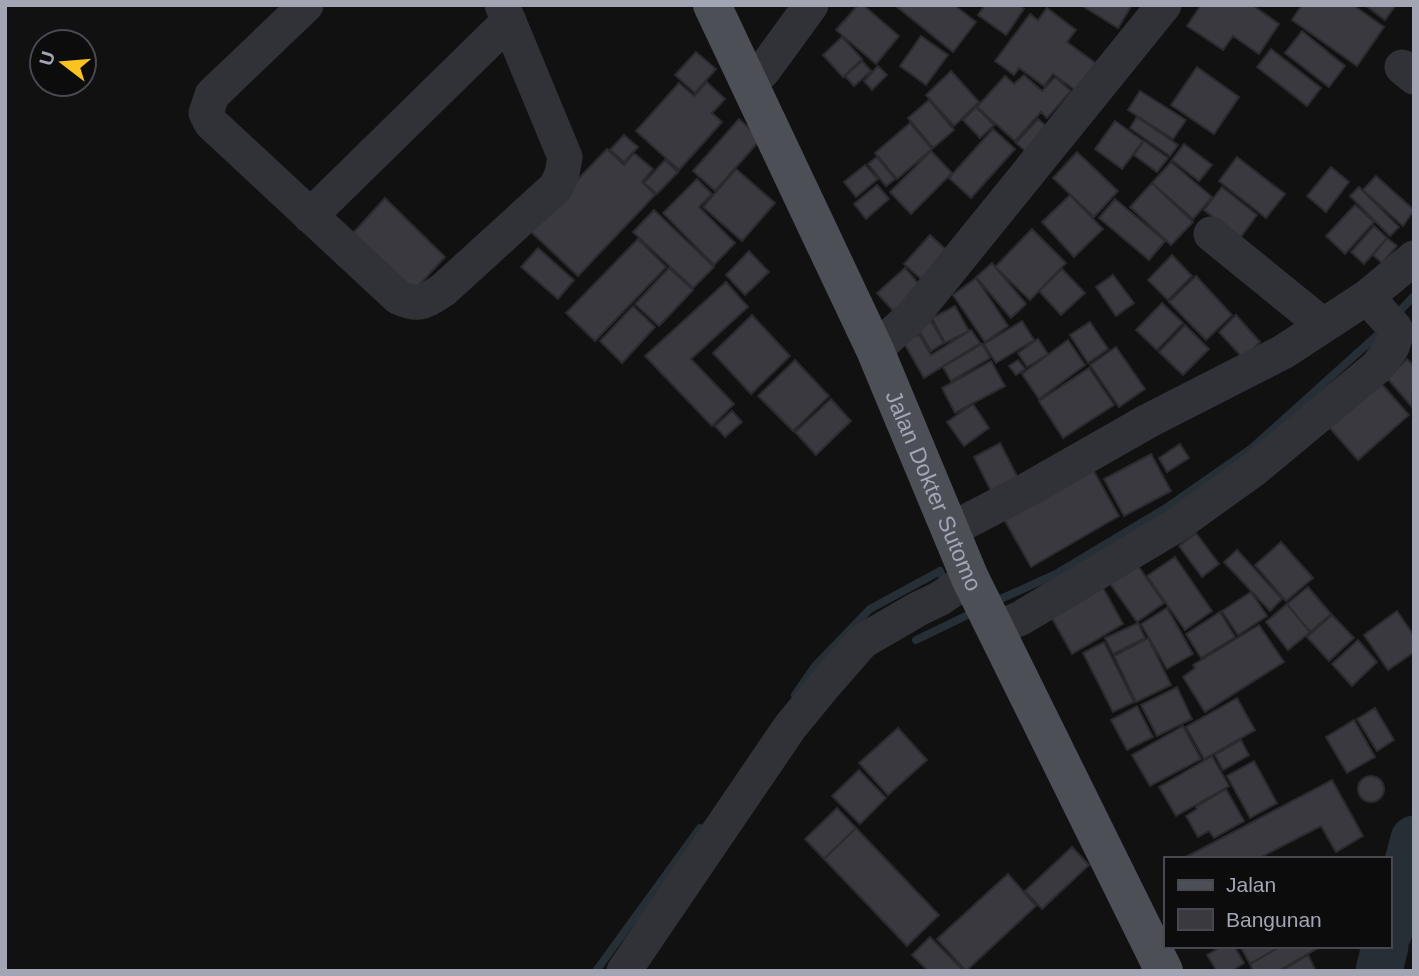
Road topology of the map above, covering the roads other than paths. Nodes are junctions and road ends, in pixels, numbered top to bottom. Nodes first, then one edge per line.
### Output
1 (306, 5) edge
2 (712, 5) edge
3 (811, 5) edge
4 (1164, 5) edge
5 (506, 13) edge
6 (748, 83) junction
7 (310, 216) junction
8 (1211, 234) dead end
9 (1414, 258) edge
10 (1382, 313) junction
11 (1323, 325) junction
12 (875, 350) junction
13 (950, 530) junction
14 (972, 601) junction
15 (624, 971) edge
16 (1164, 971) edge

1 - 7 street
2 - 6 main road, Jalan Dokter Sutomo
3 - 6 street
4 - 12 street
5 - 7 street
5 - 7 street
6 - 12 main road, Jalan Dokter Sutomo
8 - 11 street
9 - 10 street
10 - 11 street
10 - 14 street
11 - 13 street
12 - 13 main road, Jalan Dokter Sutomo
13 - 14 main road, Jalan Dokter Sutomo
14 - 15 street
14 - 16 main road, Jalan Dokter Sutomo

